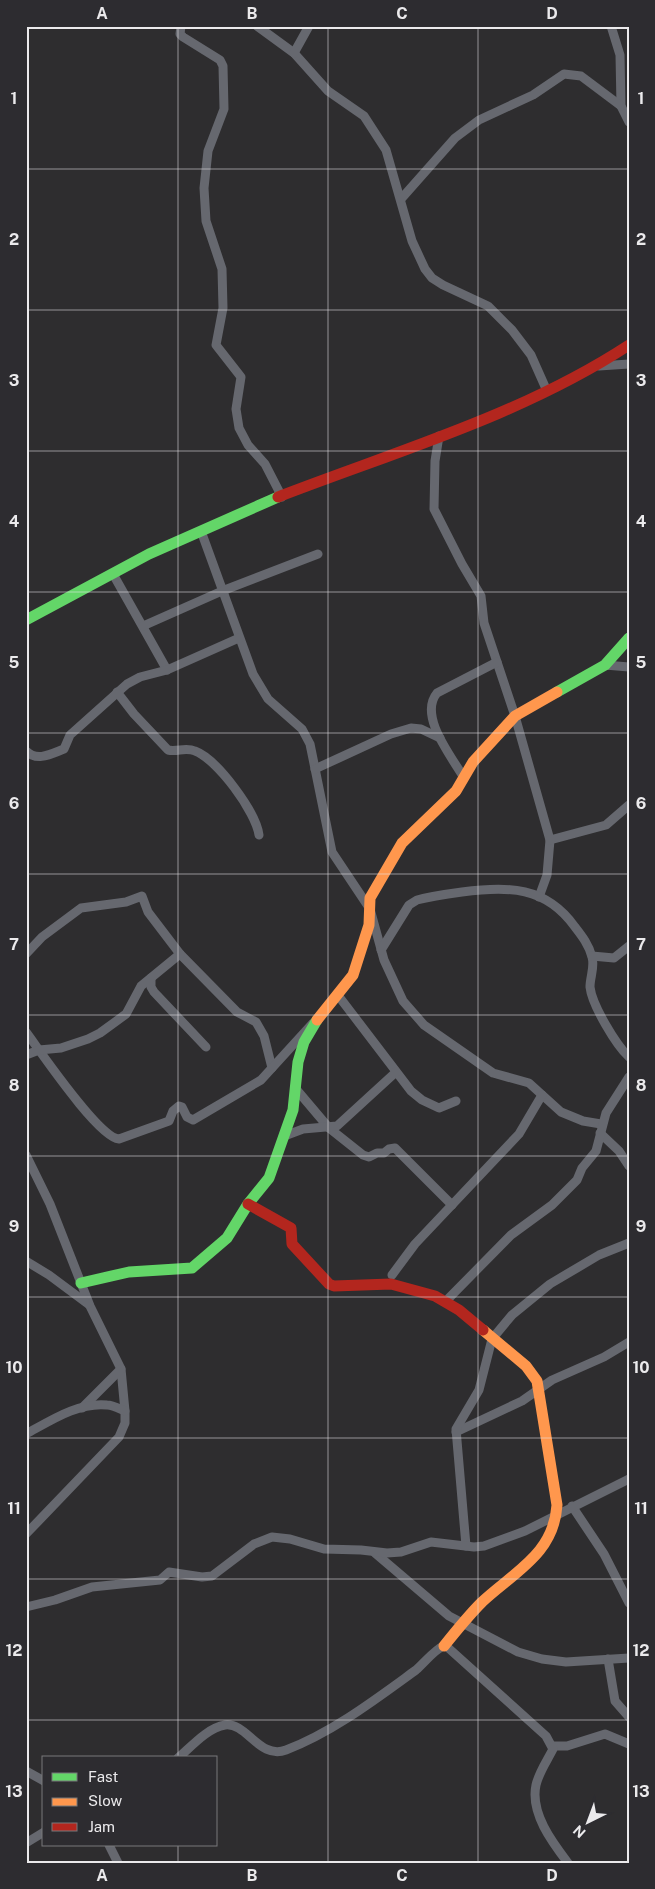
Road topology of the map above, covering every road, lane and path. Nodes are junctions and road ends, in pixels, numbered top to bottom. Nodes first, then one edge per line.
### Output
1 (181, 26) edge
2 (257, 26) edge
3 (309, 26) edge
4 (610, 26) edge
5 (294, 53) junction
6 (620, 106) junction
7 (629, 122) edge
8 (401, 199) junction
9 (629, 345) edge
10 (629, 364) edge
11 (599, 366) junction
12 (547, 391) junction
13 (439, 436) junction
14 (282, 497) junction
15 (202, 532) junction
16 (318, 554) dead end
17 (113, 574) junction
18 (222, 591) junction
19 (26, 620) edge
20 (143, 626) junction
21 (239, 638) junction
22 (629, 638) edge
23 (497, 662) junction
24 (605, 665) junction
25 (629, 667) edge
26 (167, 670) junction
27 (117, 692) junction
28 (515, 716) junction
29 (440, 738) junction
30 (26, 751) edge
31 (315, 768) junction
32 (464, 778) junction
33 (629, 805) edge
34 (259, 835) dead end
35 (550, 840) junction
36 (539, 897) junction
37 (370, 909) junction
38 (629, 946) edge
39 (381, 950) junction
40 (26, 954) edge
41 (180, 954) junction
42 (592, 956) junction
43 (151, 978) junction
44 (337, 994) junction
45 (316, 1019) junction
46 (26, 1032) edge
47 (206, 1047) dead end
48 (39, 1050) junction
49 (26, 1055) edge
50 (629, 1057) edge
51 (272, 1068) junction
52 (396, 1072) junction
53 (629, 1077) edge
54 (296, 1089) junction
55 (542, 1095) junction
56 (456, 1101) dead end
57 (329, 1128) junction
58 (601, 1129) junction
59 (287, 1135) dead end
60 (26, 1154) edge
61 (629, 1166) edge
62 (248, 1204) junction
63 (452, 1204) junction
64 (629, 1243) edge
65 (26, 1261) edge
66 (392, 1275) dead end
67 (82, 1284) junction
68 (446, 1302) junction
69 (90, 1306) junction
70 (492, 1339) junction
71 (629, 1342) edge
72 (121, 1369) junction
73 (539, 1388) junction
74 (81, 1408) junction
75 (125, 1411) junction
76 (456, 1432) junction
77 (26, 1434) edge
78 (629, 1479) edge
79 (572, 1506) junction
80 (557, 1514) junction
81 (26, 1534) edge
82 (466, 1546) junction
83 (372, 1552) junction
84 (629, 1603) edge
85 (26, 1607) edge
86 (463, 1625) junction
87 (444, 1646) junction
88 (629, 1658) edge
89 (608, 1659) junction
90 (629, 1717) edge
91 (629, 1744) edge
92 (552, 1746) junction
93 (180, 1756) edge
94 (26, 1771) edge
95 (42, 1780) edge
96 (42, 1833) edge
97 (26, 1843) edge
98 (110, 1846) edge
99 (118, 1863) edge
100 (568, 1863) edge

1 - 14 street
2 - 5 street
3 - 5 street
4 - 6 street
5 - 8 street
6 - 7 street
6 - 8 street
8 - 12 street
9 - 11 street
10 - 11 street
11 - 12 street
12 - 13 street
13 - 14 street
13 - 23 street
14 - 15 street
15 - 17 street
15 - 18 street
16 - 18 street
17 - 19 street
17 - 20 street
18 - 20 street
18 - 21 street
20 - 26 street
21 - 26 street
21 - 31 street
22 - 24 street
23 - 28 street
23 - 29 street
24 - 25 street
24 - 28 street
26 - 27 street
27 - 30 street
27 - 34 street
28 - 32 street
28 - 35 street
29 - 31 street
29 - 32 street
31 - 37 street
32 - 37 street
33 - 35 street
35 - 36 street
36 - 39 street
36 - 42 street
37 - 39 street
37 - 44 street
38 - 42 street
39 - 55 street
40 - 41 street
41 - 43 street
41 - 51 street
42 - 50 street
43 - 47 street
43 - 48 street
44 - 45 street
44 - 52 street
45 - 51 street
45 - 54 street
46 - 48 street
48 - 49 street
48 - 51 street
52 - 56 street
52 - 57 street
53 - 58 street
54 - 57 street
54 - 62 street
55 - 58 street
55 - 63 street
57 - 59 street
57 - 63 street
58 - 61 street
58 - 68 street
60 - 67 street
62 - 67 street
62 - 68 street
63 - 66 street
64 - 70 street
65 - 69 street
67 - 69 street
68 - 70 street
69 - 72 street
70 - 73 street
70 - 76 street
71 - 73 street
72 - 74 street
72 - 75 street
73 - 76 street
73 - 80 street
74 - 75 street
74 - 77 street
75 - 81 street
76 - 82 street
78 - 79 street
79 - 80 street
79 - 84 street
80 - 82 street
80 - 86 street
82 - 83 street
83 - 85 street
83 - 86 street
86 - 87 street
86 - 89 street
87 - 92 street
87 - 93 street
88 - 89 street
89 - 90 street
91 - 92 street
92 - 100 street
94 - 95 street
96 - 97 street
98 - 99 street

